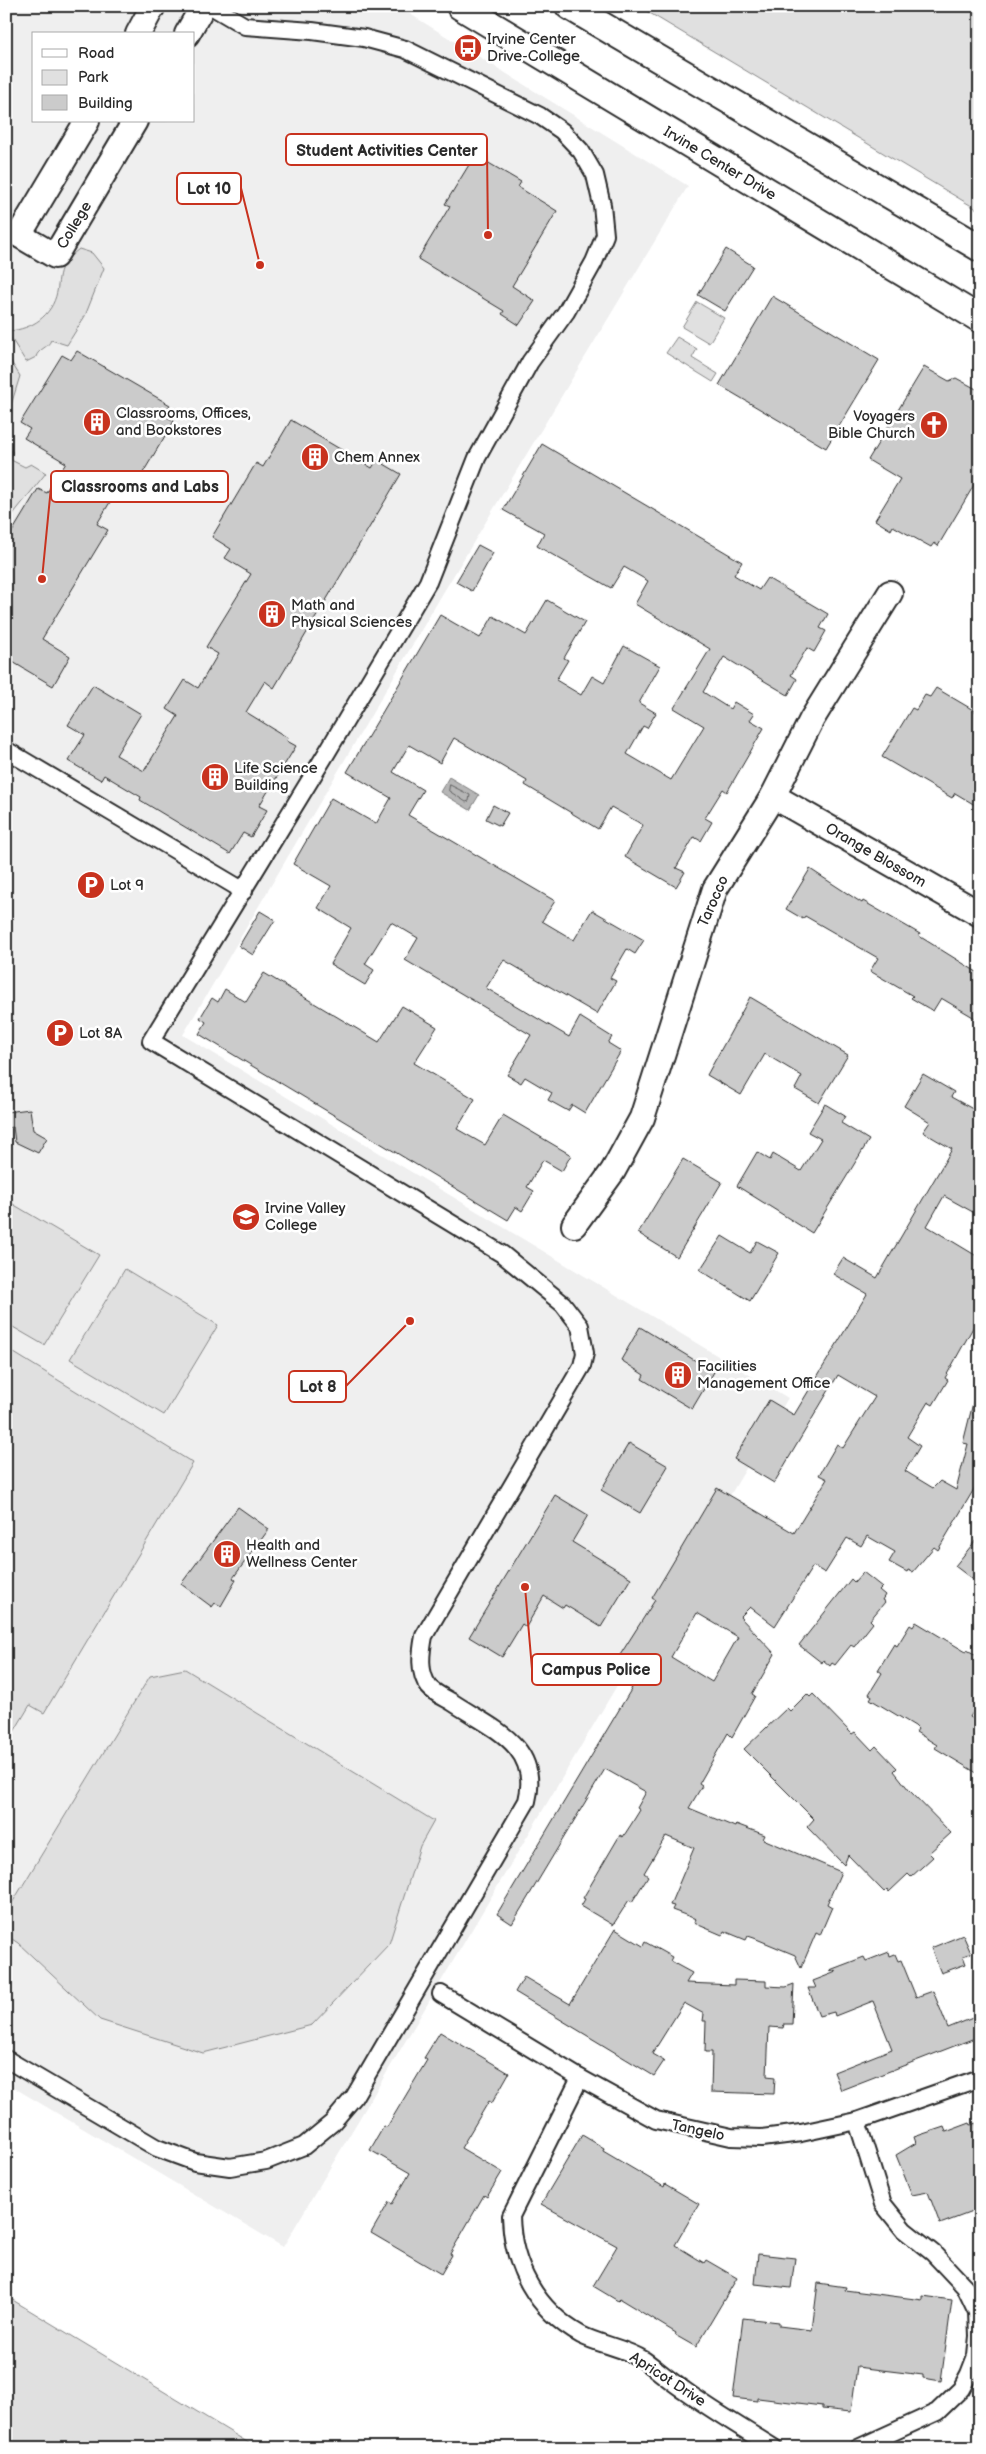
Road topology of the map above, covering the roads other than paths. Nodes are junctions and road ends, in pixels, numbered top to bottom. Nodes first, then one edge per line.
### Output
1 (153, 6) edge
2 (203, 6) edge
3 (211, 6) edge
4 (460, 6) edge
5 (569, 6) edge
6 (139, 32) edge
7 (188, 32) edge
8 (86, 122) edge
9 (134, 122) edge
10 (980, 248) edge
11 (980, 319) edge
12 (890, 593) dead end
13 (6, 750) edge
14 (773, 796) junction
15 (244, 890) junction
16 (980, 914) edge
17 (574, 1225) dead end
18 (441, 1994) dead end
19 (6, 2059) edge
20 (580, 2078) junction
21 (980, 2078) edge
22 (857, 2121) junction
23 (774, 2448) edge
24 (858, 2448) edge

1 - 6 street
2 - 7 street
3 - 15 street
4 - 11 main road, Irvine Center Drive
5 - 10 main road
8 - 9 street, College
12 - 14 street, Tarocco
13 - 15 street
14 - 16 street, Orange Blossom
14 - 17 street, Tarocco
15 - 19 street
18 - 20 street, Tangelo
20 - 22 street, Tangelo
20 - 23 street, Apricot Drive
21 - 22 street, Tangelo
22 - 24 street

